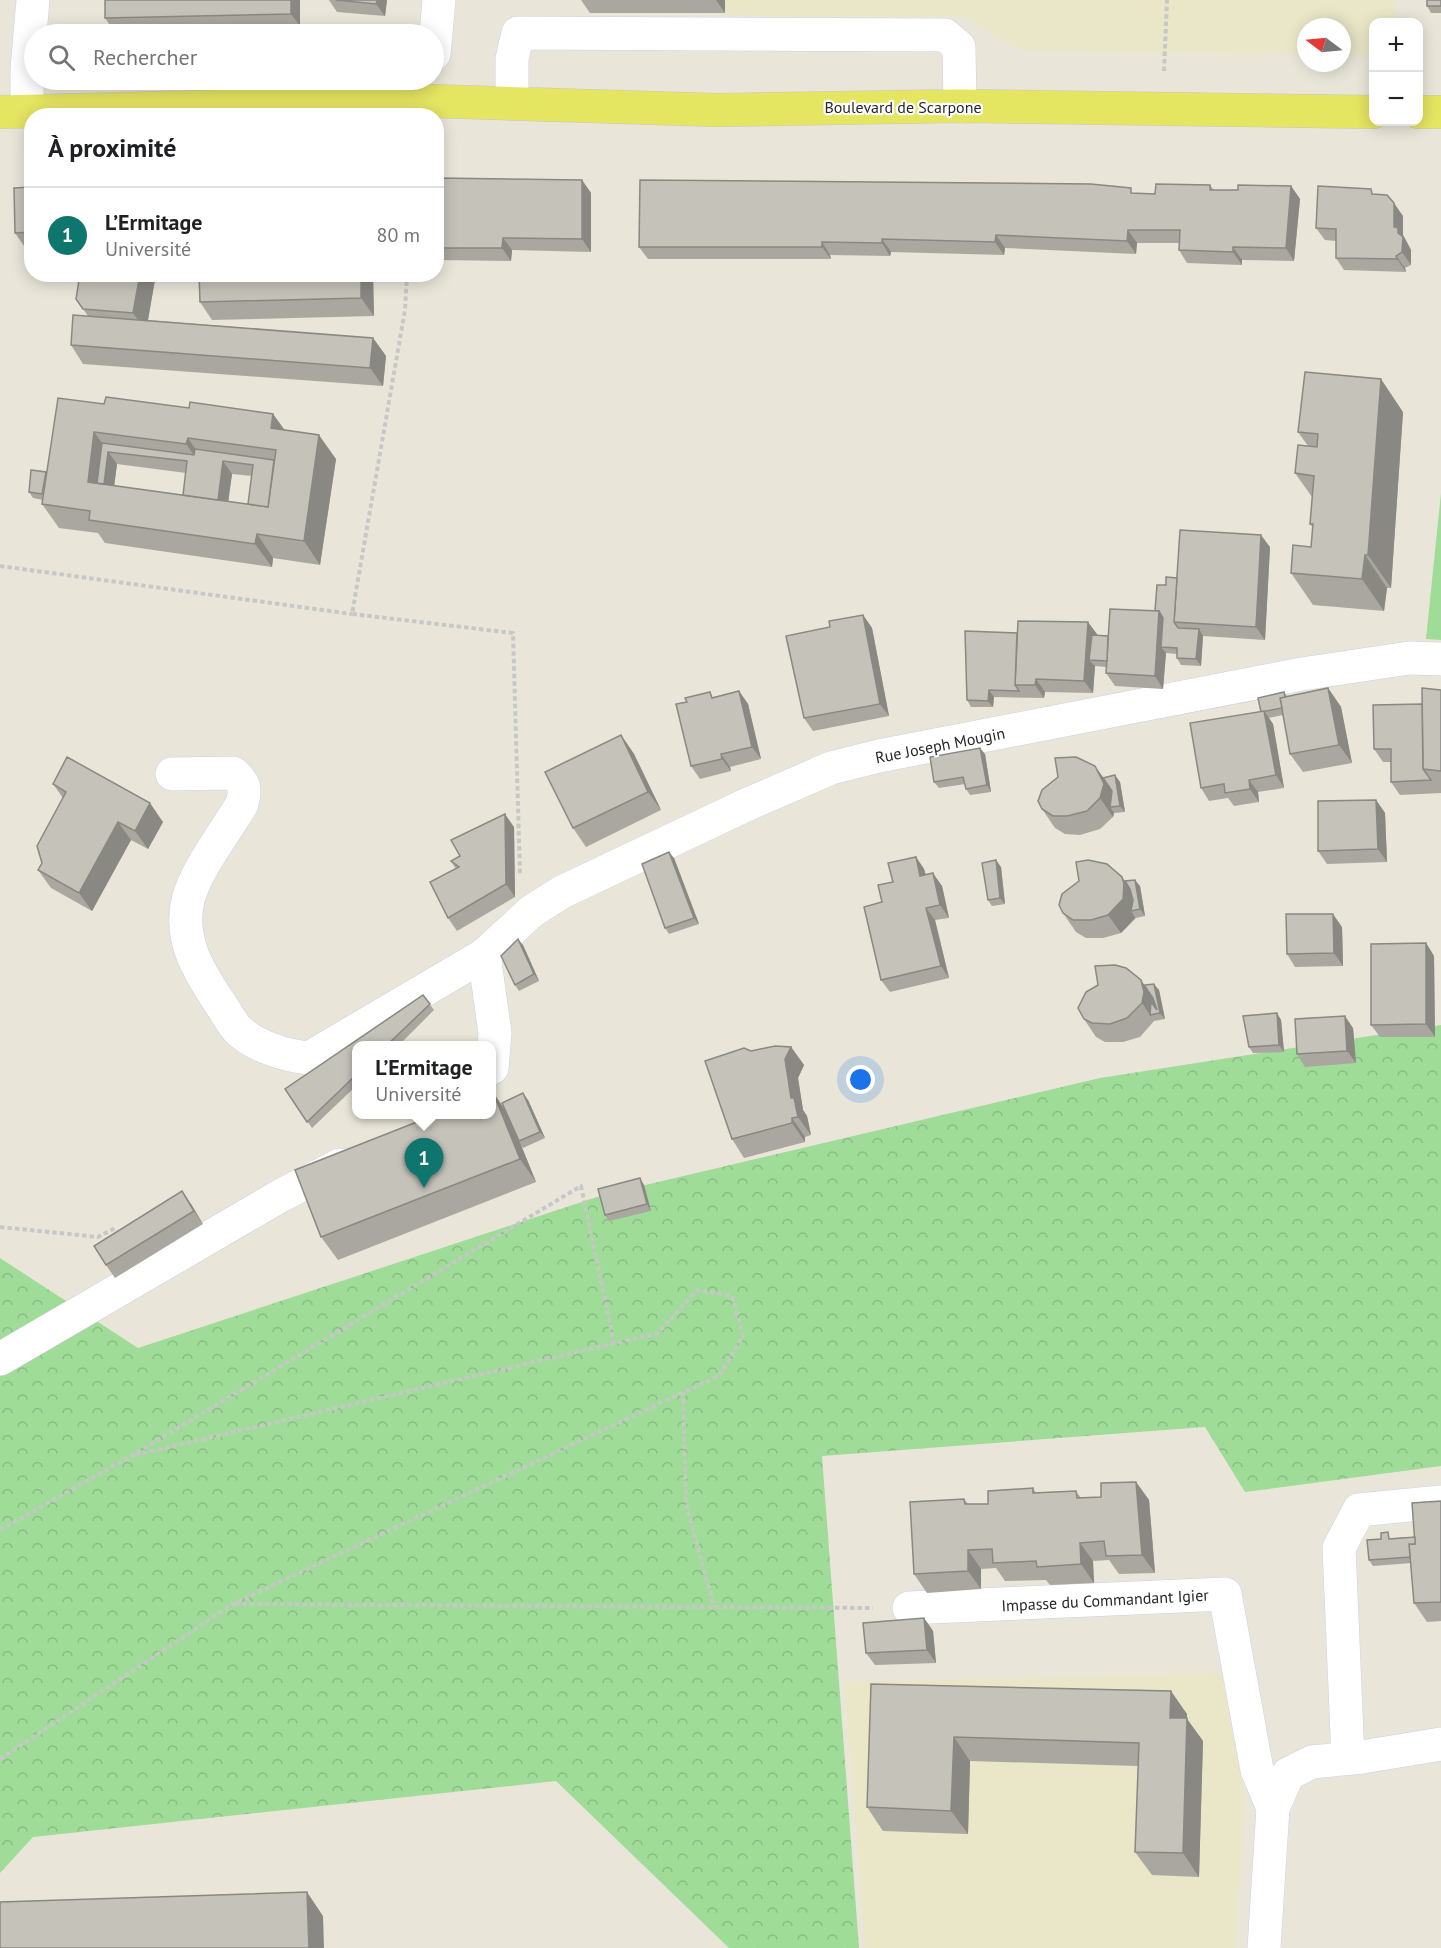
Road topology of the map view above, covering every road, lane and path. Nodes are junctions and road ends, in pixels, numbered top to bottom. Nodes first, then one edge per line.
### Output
1 (33, 0) edge
2 (439, 0) edge
3 (1167, 0) edge
4 (31, 24) edge
5 (437, 24) edge
6 (24, 79) edge
7 (432, 90) edge
8 (512, 102) junction
9 (960, 106) junction
10 (90, 108) edge
11 (1162, 109) junction
12 (14, 112) edge
13 (1369, 112) edge
14 (1423, 112) edge
15 (1441, 112) edge
16 (406, 282) edge
17 (0, 567) edge
18 (352, 614) junction
19 (1441, 658) edge
20 (172, 774) dead end
21 (519, 869) dead end
22 (484, 955) junction
23 (494, 1041) edge
24 (364, 1153) edge
25 (0, 1227) edge
26 (117, 1227) dead end
27 (614, 1343) junction
28 (0, 1359) edge
29 (683, 1392) junction
30 (131, 1455) junction
31 (1441, 1502) edge
32 (0, 1530) edge
33 (232, 1604) junction
34 (714, 1607) junction
35 (909, 1608) joint
36 (1441, 1744) edge
37 (1348, 1758) junction
38 (0, 1759) edge
39 (1273, 1808) junction
40 (1264, 1948) edge

1 - 4 street
2 - 5 street
3 - 11 path
6 - 12 street
7 - 8 main road, Boulevard de Scarpone
7 - 10 main road, Boulevard de Scarpone
8 - 9 main road, Boulevard de Scarpone
8 - 9 street
9 - 11 main road, Boulevard de Scarpone
11 - 13 main road, Boulevard de Scarpone
14 - 15 main road
16 - 18 path
17 - 18 path
18 - 21 path
19 - 22 street, Rue Joseph Mougin
20 - 22 street, Rue Joseph Mougin
22 - 23 street
24 - 28 street
25 - 26 path
27 - 29 path
27 - 30 path
27 - 30 path
29 - 33 path
29 - 34 path
30 - 32 path
31 - 37 street
33 - 34 path
33 - 38 path
34 - 35 path
35 - 39 street, Impasse du Commandant Igier
36 - 37 street
37 - 39 street
39 - 40 street

